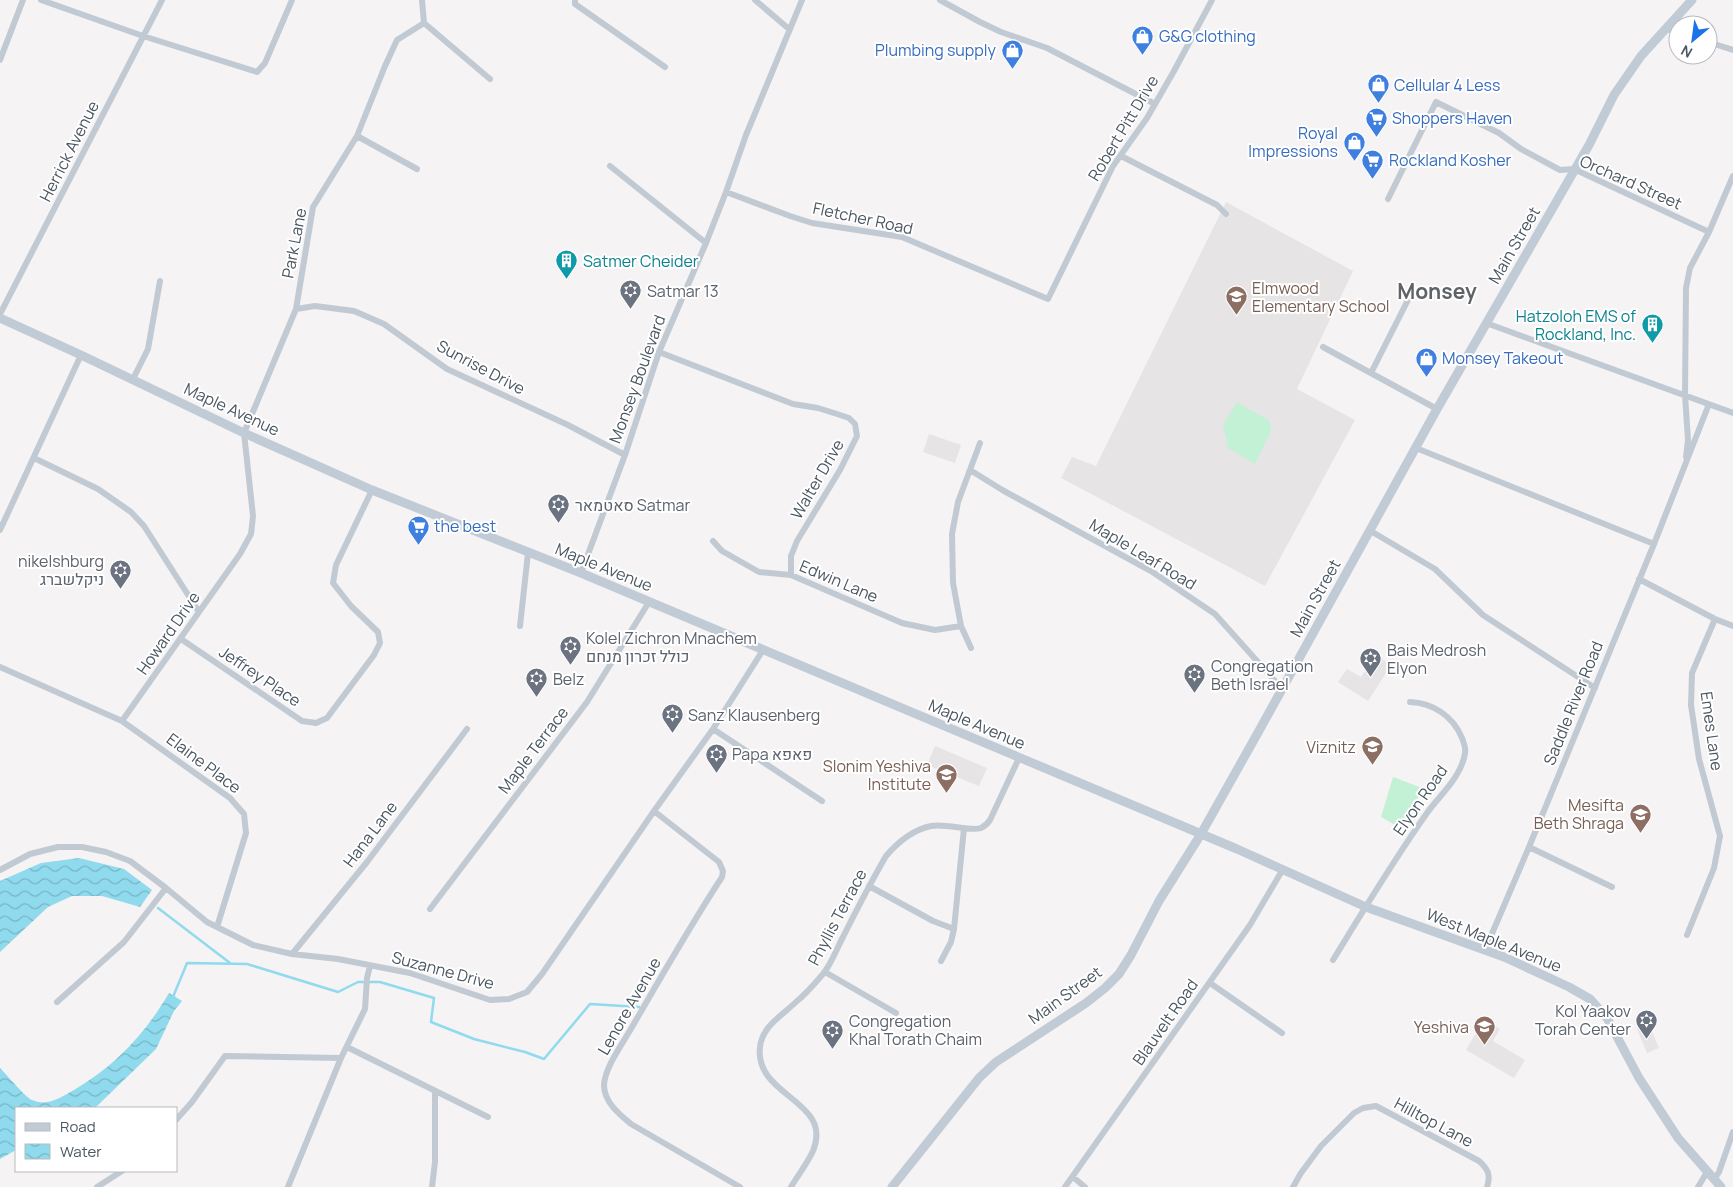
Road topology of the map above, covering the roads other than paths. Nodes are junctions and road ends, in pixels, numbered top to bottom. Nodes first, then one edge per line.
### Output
1 (24, 0) edge
2 (41, 0) edge
3 (162, 0) edge
4 (292, 0) edge
5 (422, 0) edge
6 (574, 0) edge
7 (755, 0) edge
8 (802, 0) edge
9 (940, 0) edge
10 (1212, 0) edge
11 (1692, 0) edge
12 (424, 23) junction
13 (789, 29) junction
14 (1667, 29) joint
15 (143, 36) junction
16 (1718, 45) edge
17 (1733, 50) edge
18 (0, 60) edge
19 (665, 67) dead end
20 (490, 79) dead end
21 (1155, 104) junction
22 (357, 136) junction
23 (1120, 156) junction
24 (610, 166) dead end
25 (417, 169) dead end
26 (1574, 169) junction
27 (1733, 176) edge
28 (1731, 188) edge
29 (726, 192) junction
30 (1388, 199) dead end
31 (1226, 214) dead end
32 (1709, 232) junction
33 (706, 243) junction
34 (160, 281) dead end
35 (1413, 290) dead end
36 (1048, 299) joint
37 (296, 309) junction
38 (0, 314) edge
39 (0, 318) edge
40 (1486, 323) junction
41 (1323, 347) dead end
42 (659, 352) junction
43 (81, 354) junction
44 (1371, 373) junction
45 (133, 379) junction
46 (1685, 395) junction
47 (1709, 404) junction
48 (1437, 408) junction
49 (1733, 413) edge
50 (244, 433) junction
51 (980, 443) dead end
52 (1416, 448) junction
53 (625, 455) junction
54 (34, 458) junction
55 (1685, 466) junction
56 (970, 470) junction
57 (372, 490) junction
58 (0, 530) edge
59 (1369, 530) junction
60 (713, 540) dead end
61 (1654, 544) junction
62 (528, 553) junction
63 (581, 573) junction
64 (791, 575) junction
65 (1639, 579) junction
66 (649, 602) junction
67 (199, 612) junction
68 (1716, 619) junction
69 (520, 626) dead end
70 (960, 626) junction
71 (1733, 626) edge
72 (181, 639) junction
73 (971, 648) dead end
74 (763, 650) junction
75 (0, 667) edge
76 (1595, 688) junction
77 (1282, 689) junction
78 (1410, 702) dead end
79 (122, 721) junction
80 (467, 729) dead end
81 (713, 730) junction
82 (1019, 758) junction
83 (822, 801) dead end
84 (654, 811) junction
85 (964, 828) junction
86 (1201, 834) junction
87 (1529, 847) junction
88 (1283, 869) junction
89 (0, 870) edge
90 (869, 886) junction
91 (1612, 887) dead end
92 (166, 888) junction
93 (1366, 906) junction
94 (430, 909) dead end
95 (217, 927) junction
96 (954, 928) junction
97 (1687, 935) dead end
98 (1485, 950) junction
99 (292, 954) junction
100 (1333, 960) dead end
101 (941, 961) dead end
102 (370, 966) junction
103 (825, 972) junction
104 (1210, 983) junction
105 (57, 1002) dead end
106 (896, 1014) dead end
107 (1282, 1033) dead end
108 (347, 1047) junction
109 (341, 1058) junction
110 (435, 1092) junction
111 (488, 1116) dead end
112 (178, 1118) edge
113 (1733, 1132) edge
114 (120, 1172) edge
115 (1706, 1172) junction
116 (1073, 1177) junction
117 (1714, 1180) junction
118 (97, 1187) edge
119 (288, 1187) edge
120 (432, 1187) edge
121 (740, 1187) edge
122 (791, 1187) edge
123 (892, 1187) edge
124 (1065, 1187) edge
125 (1085, 1187) edge
126 (1293, 1187) edge
127 (1487, 1187) edge
128 (1698, 1187) edge
129 (1722, 1187) edge

1 - 18 street
2 - 15 street
3 - 15 street, Herrick Avenue
4 - 15 street
5 - 12 street
6 - 19 street
7 - 13 street
8 - 13 street, Monsey Boulevard
9 - 21 street
10 - 21 street, Robert Pitt Drive
11 - 14 street, Main Street
12 - 20 street
12 - 22 street, Park Lane
13 - 29 street, Monsey Boulevard
14 - 26 street, Main Street
15 - 38 street, Herrick Avenue
16 - 17 street
21 - 23 street, Robert Pitt Drive
22 - 25 street
22 - 37 street, Park Lane
23 - 31 street
23 - 36 street, Robert Pitt Drive
24 - 33 street
26 - 30 street, Orchard Street
26 - 32 street, Orchard Street
26 - 40 street, Main Street
27 - 28 street, Saddle River Road
28 - 32 street, Saddle River Road
29 - 33 street, Monsey Boulevard
29 - 36 street, Fletcher Road
32 - 46 street, Saddle River Road
33 - 42 street, Monsey Boulevard
34 - 45 street
35 - 44 street
37 - 50 street, Park Lane
37 - 53 street, Sunrise Drive
39 - 43 street, Maple Avenue
40 - 46 street
40 - 48 street, Main Street
41 - 44 street
42 - 53 street, Monsey Boulevard
42 - 64 street, Walter Drive
43 - 45 street, Maple Avenue
43 - 54 street
44 - 48 street
45 - 50 street, Maple Avenue
46 - 47 street
46 - 55 street, Saddle River Road
47 - 49 street
47 - 55 street, Saddle River Road
48 - 52 street, Main Street
50 - 57 street, Maple Avenue
50 - 67 street, Howard Drive
51 - 56 street
52 - 59 street, Main Street
52 - 61 street
53 - 63 street, Monsey Boulevard
54 - 58 street
54 - 67 street
55 - 61 street, Saddle River Road
56 - 70 street
56 - 77 street, Maple Leaf Road
57 - 62 street, Maple Avenue
57 - 72 street, Jeffrey Place
59 - 76 street
59 - 77 street, Main Street
60 - 64 street, Edwin Lane
61 - 65 street, Saddle River Road
62 - 63 street, Maple Avenue
62 - 69 street
63 - 66 street, Maple Avenue
64 - 70 street, Edwin Lane
65 - 68 street
65 - 76 street, Saddle River Road
66 - 74 street, Maple Avenue
66 - 94 street, Maple Terrace
67 - 72 street, Howard Drive
68 - 71 street
68 - 97 street, Emes Lane
70 - 73 street
72 - 79 street, Howard Drive
74 - 81 street, Suzanne Drive
74 - 82 street, Maple Avenue
75 - 79 street
76 - 87 street, Saddle River Road
77 - 86 street, Main Street
78 - 93 street, Elyon Road
79 - 95 street, Elaine Place
80 - 99 street, Hana Lane
81 - 83 street
81 - 84 street, Suzanne Drive
82 - 85 street, Phyllis Terrace
82 - 86 street, Maple Avenue
84 - 102 street, Suzanne Drive
84 - 121 street, Lenore Avenue
85 - 90 street, Phyllis Terrace
85 - 96 street
86 - 88 street, West Maple Avenue
86 - 123 street, Main Street
87 - 91 street
87 - 98 street, Saddle River Road
88 - 93 street, West Maple Avenue
88 - 104 street, Blauvelt Road
89 - 92 street, Suzanne Drive
90 - 96 street
90 - 103 street, Phyllis Terrace
92 - 95 street, Suzanne Drive
92 - 105 street
93 - 98 street, West Maple Avenue
93 - 100 street, Elyon Road
95 - 99 street, Suzanne Drive
96 - 101 street
98 - 115 street, West Maple Avenue
99 - 102 street, Suzanne Drive
102 - 108 street
103 - 106 street
103 - 122 street, Phyllis Terrace
104 - 107 street
104 - 116 street, Blauvelt Road
108 - 109 street
108 - 110 street
109 - 112 street
109 - 119 street
110 - 111 street
110 - 120 street
113 - 117 street
114 - 118 street
115 - 117 street, West Maple Avenue
115 - 128 street
116 - 124 street, Blauvelt Road
116 - 125 street
117 - 129 street, West Maple Avenue
126 - 127 street, Hilltop Lane

